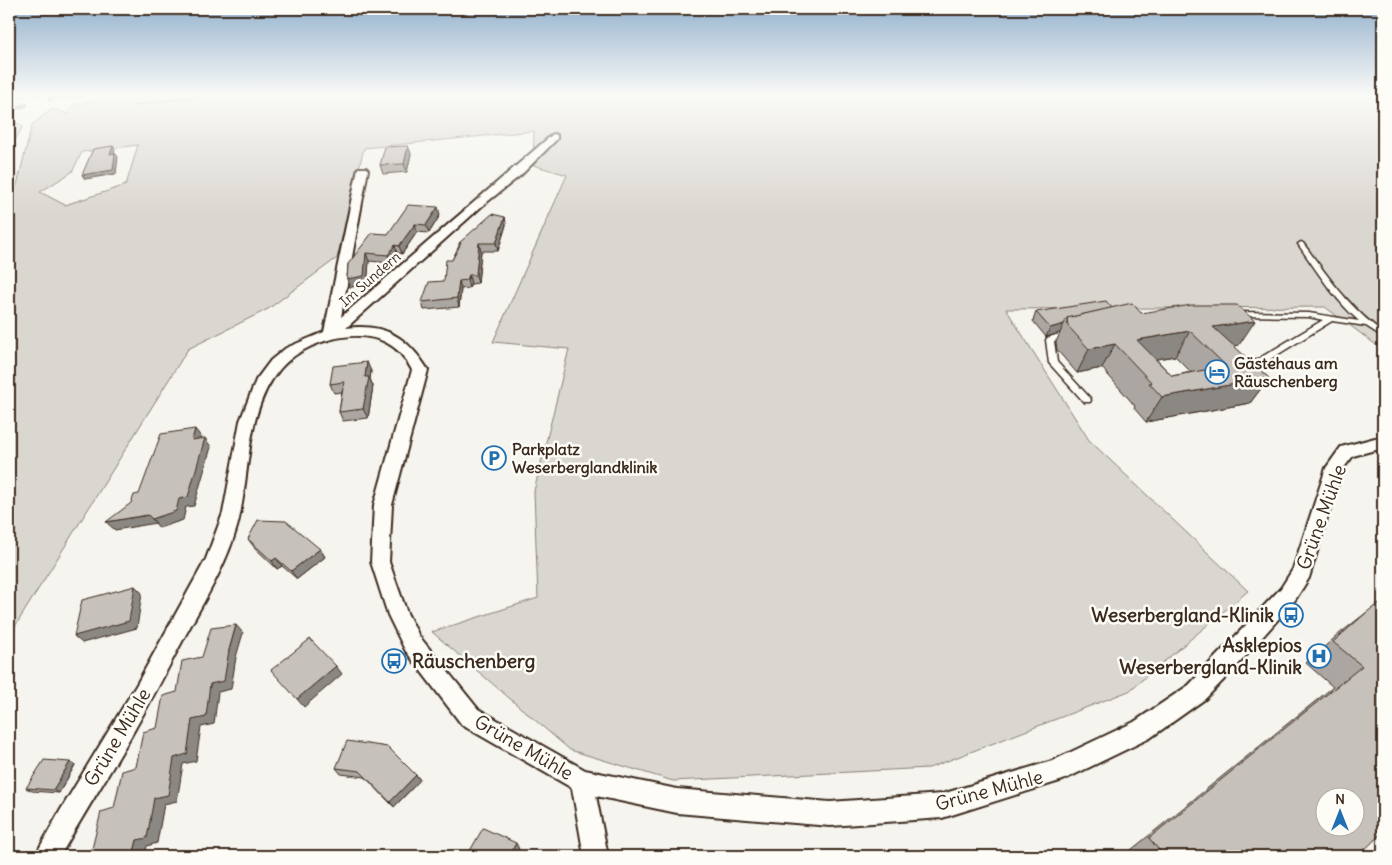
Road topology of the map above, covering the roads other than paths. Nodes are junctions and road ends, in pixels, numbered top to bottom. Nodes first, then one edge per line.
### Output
1 (553, 137) dead end
2 (362, 170) dead end
3 (1301, 244) dead end
4 (1225, 314) edge
5 (1330, 319) junction
6 (1365, 324) junction
7 (1081, 330) edge
8 (331, 334) junction
9 (1383, 335) edge
10 (1253, 366) edge
11 (1088, 400) dead end
12 (1383, 445) edge
13 (582, 781) junction
14 (47, 856) edge
15 (596, 856) edge

1 - 8 street, Im Sundern
2 - 8 street, Im Sundern
3 - 6 lane
4 - 5 lane
5 - 6 lane
5 - 10 lane
6 - 9 lane
7 - 11 lane
8 - 13 street, Grüne Mühle
8 - 14 street, Grüne Mühle
12 - 13 street, Grüne Mühle
13 - 15 street

